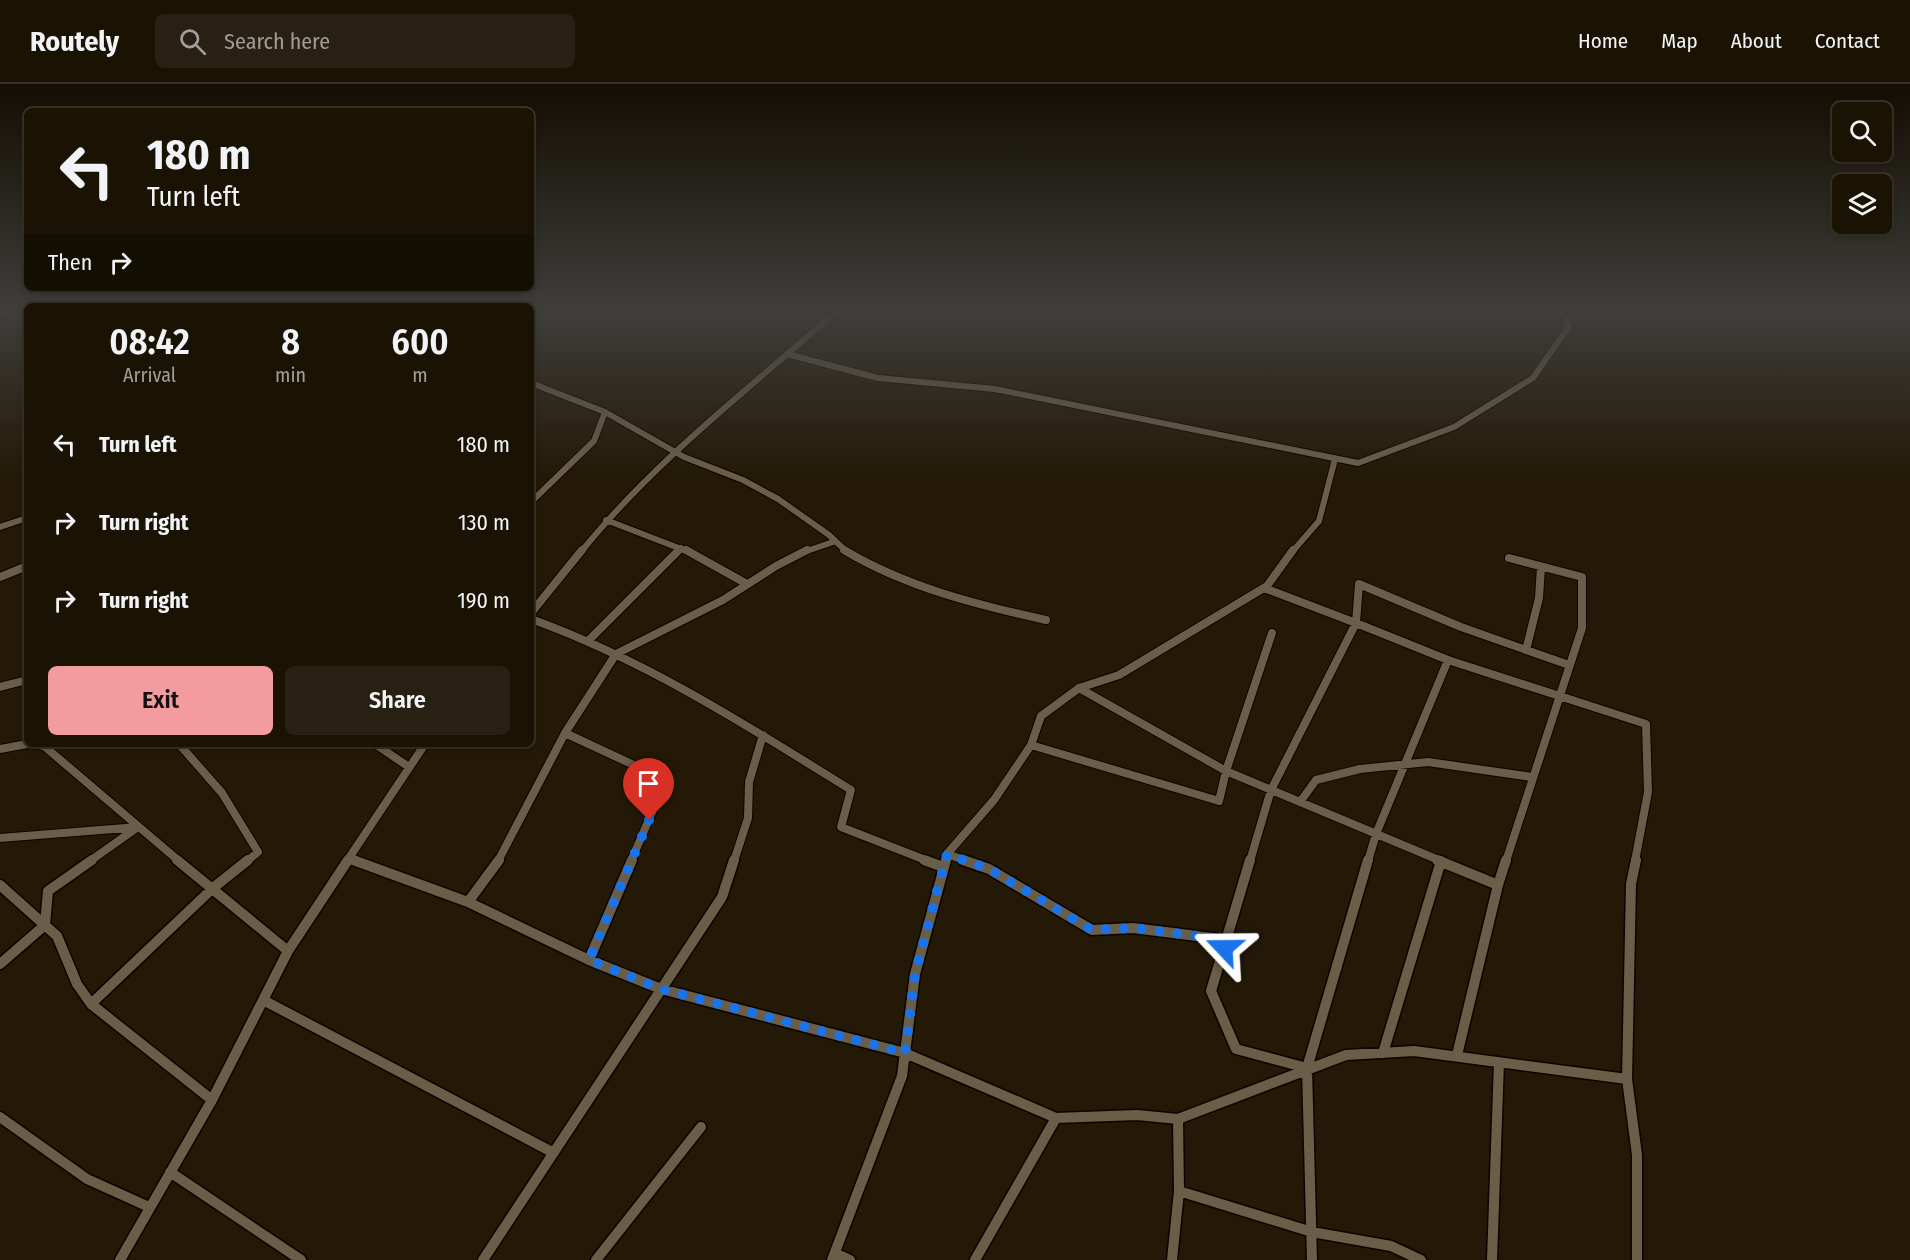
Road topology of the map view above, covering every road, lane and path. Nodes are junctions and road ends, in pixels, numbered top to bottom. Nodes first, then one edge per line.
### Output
1 (774, 366) edge
2 (832, 366) edge
3 (1541, 366) edge
4 (534, 384) edge
5 (604, 412) junction
6 (676, 452) junction
7 (1335, 459) junction
8 (534, 499) edge
9 (24, 519) edge
10 (606, 520) junction
11 (0, 527) edge
12 (833, 542) junction
13 (681, 548) junction
14 (1509, 558) dead end
15 (24, 567) edge
16 (1541, 567) junction
17 (0, 577) edge
18 (747, 584) junction
19 (1264, 588) junction
20 (534, 609) edge
21 (534, 620) edge
22 (1046, 620) dead end
23 (1356, 623) junction
24 (1272, 633) dead end
25 (589, 640) junction
26 (1526, 650) junction
27 (616, 654) junction
28 (1448, 660) junction
29 (1569, 665) junction
30 (24, 681) edge
31 (0, 687) edge
32 (1079, 688) junction
33 (1561, 697) junction
34 (565, 733) junction
35 (764, 735) junction
36 (24, 745) edge
37 (1031, 745) junction
38 (45, 747) edge
39 (182, 747) edge
40 (379, 747) edge
41 (423, 747) edge
42 (0, 749) edge
43 (1404, 766) junction
44 (409, 767) junction
45 (1226, 771) junction
46 (1532, 777) junction
47 (1271, 790) junction
48 (1300, 802) junction
49 (138, 827) junction
50 (1376, 834) junction
51 (0, 838) edge
52 (947, 854) junction
53 (349, 858) junction
54 (1441, 861) junction
55 (943, 867) junction
56 (0, 885) edge
57 (1498, 885) junction
58 (213, 888) junction
59 (468, 902) junction
60 (45, 925) junction
61 (1224, 948) junction
62 (288, 951) junction
63 (589, 960) junction
64 (0, 964) edge
65 (661, 989) junction
66 (263, 1000) junction
67 (90, 1004) junction
68 (905, 1053) junction
69 (1383, 1053) junction
70 (1457, 1055) junction
71 (1499, 1062) junction
72 (1307, 1068) junction
73 (1627, 1078) junction
74 (212, 1100) junction
75 (0, 1117) edge
76 (1056, 1118) junction
77 (1178, 1119) junction
78 (701, 1127) dead end
79 (552, 1152) junction
80 (170, 1172) junction
81 (1179, 1191) junction
82 (149, 1207) junction
83 (1312, 1232) junction
84 (833, 1256) edge
85 (120, 1260) edge
86 (301, 1260) edge
87 (483, 1260) edge
88 (596, 1260) edge
89 (850, 1260) edge
90 (975, 1260) edge
91 (1172, 1260) edge
92 (1312, 1260) edge
93 (1421, 1260) edge
94 (1492, 1260) edge
95 (1637, 1260) edge

1 - 6 street
2 - 7 street
3 - 7 street
4 - 5 street
5 - 6 street
5 - 8 street
6 - 10 street
6 - 12 street
7 - 19 street
9 - 11 street
10 - 13 street
10 - 20 street
12 - 18 street
12 - 22 street
13 - 18 street
13 - 25 street
14 - 16 street
15 - 17 street
16 - 26 street
16 - 29 street
18 - 27 street
19 - 23 street
19 - 32 street
21 - 25 street
23 - 26 street
23 - 28 street
23 - 47 street
24 - 45 street
25 - 27 street
26 - 29 street
27 - 34 street
27 - 35 street
28 - 33 street
28 - 43 street
29 - 33 street
30 - 31 street
32 - 37 street
32 - 45 street
33 - 46 street
33 - 73 street
34 - 59 street
34 - 63 street
35 - 55 street
35 - 65 street
36 - 42 street
37 - 45 street
37 - 52 street
38 - 49 street
39 - 58 street
40 - 44 street
41 - 44 street
43 - 46 street
43 - 48 street
43 - 50 street
44 - 53 street
45 - 47 street
46 - 57 street
47 - 48 street
47 - 61 street
48 - 50 street
49 - 51 street
49 - 58 street
49 - 60 street
50 - 54 street
50 - 72 street
52 - 55 street
52 - 61 street
53 - 59 street
53 - 62 street
54 - 57 street
54 - 69 street
55 - 68 street
56 - 60 street
57 - 70 street
58 - 62 street
58 - 67 street
59 - 63 street
60 - 64 street
60 - 67 street
61 - 72 street
62 - 66 street
63 - 65 street
65 - 68 street
65 - 79 street
66 - 74 street
66 - 79 street
67 - 74 street
68 - 76 street
68 - 84 street
69 - 70 street
69 - 72 street
70 - 71 street
71 - 73 street
71 - 94 street
72 - 77 street
72 - 83 street
73 - 95 street
74 - 80 street
75 - 82 street
76 - 77 street
76 - 90 street
77 - 81 street
78 - 88 street
79 - 87 street
80 - 82 street
80 - 86 street
81 - 83 street
81 - 91 street
82 - 85 street
83 - 92 street
83 - 93 street
84 - 89 street

